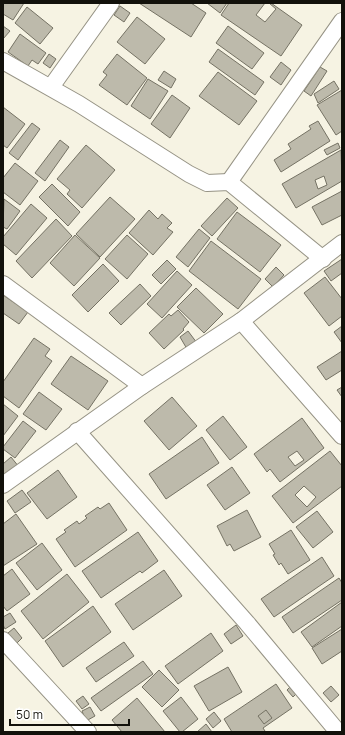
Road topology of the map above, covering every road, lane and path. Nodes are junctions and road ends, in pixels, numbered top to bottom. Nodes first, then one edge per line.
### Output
1 (111, 3) edge
2 (342, 21) edge
3 (3, 61) edge
4 (51, 87) junction
5 (229, 182) junction
6 (342, 243) edge
7 (323, 259) junction
8 (3, 284) edge
9 (242, 321) junction
10 (142, 386) junction
11 (77, 431) junction
12 (342, 436) edge
13 (3, 485) edge
14 (3, 640) edge
15 (88, 732) edge
16 (338, 732) edge

1 - 4 street
2 - 5 street
3 - 4 street
4 - 5 street
5 - 7 street
6 - 7 street
7 - 9 street
8 - 10 street
9 - 10 street
9 - 12 street
10 - 11 street
11 - 13 street
11 - 16 street
14 - 15 street

